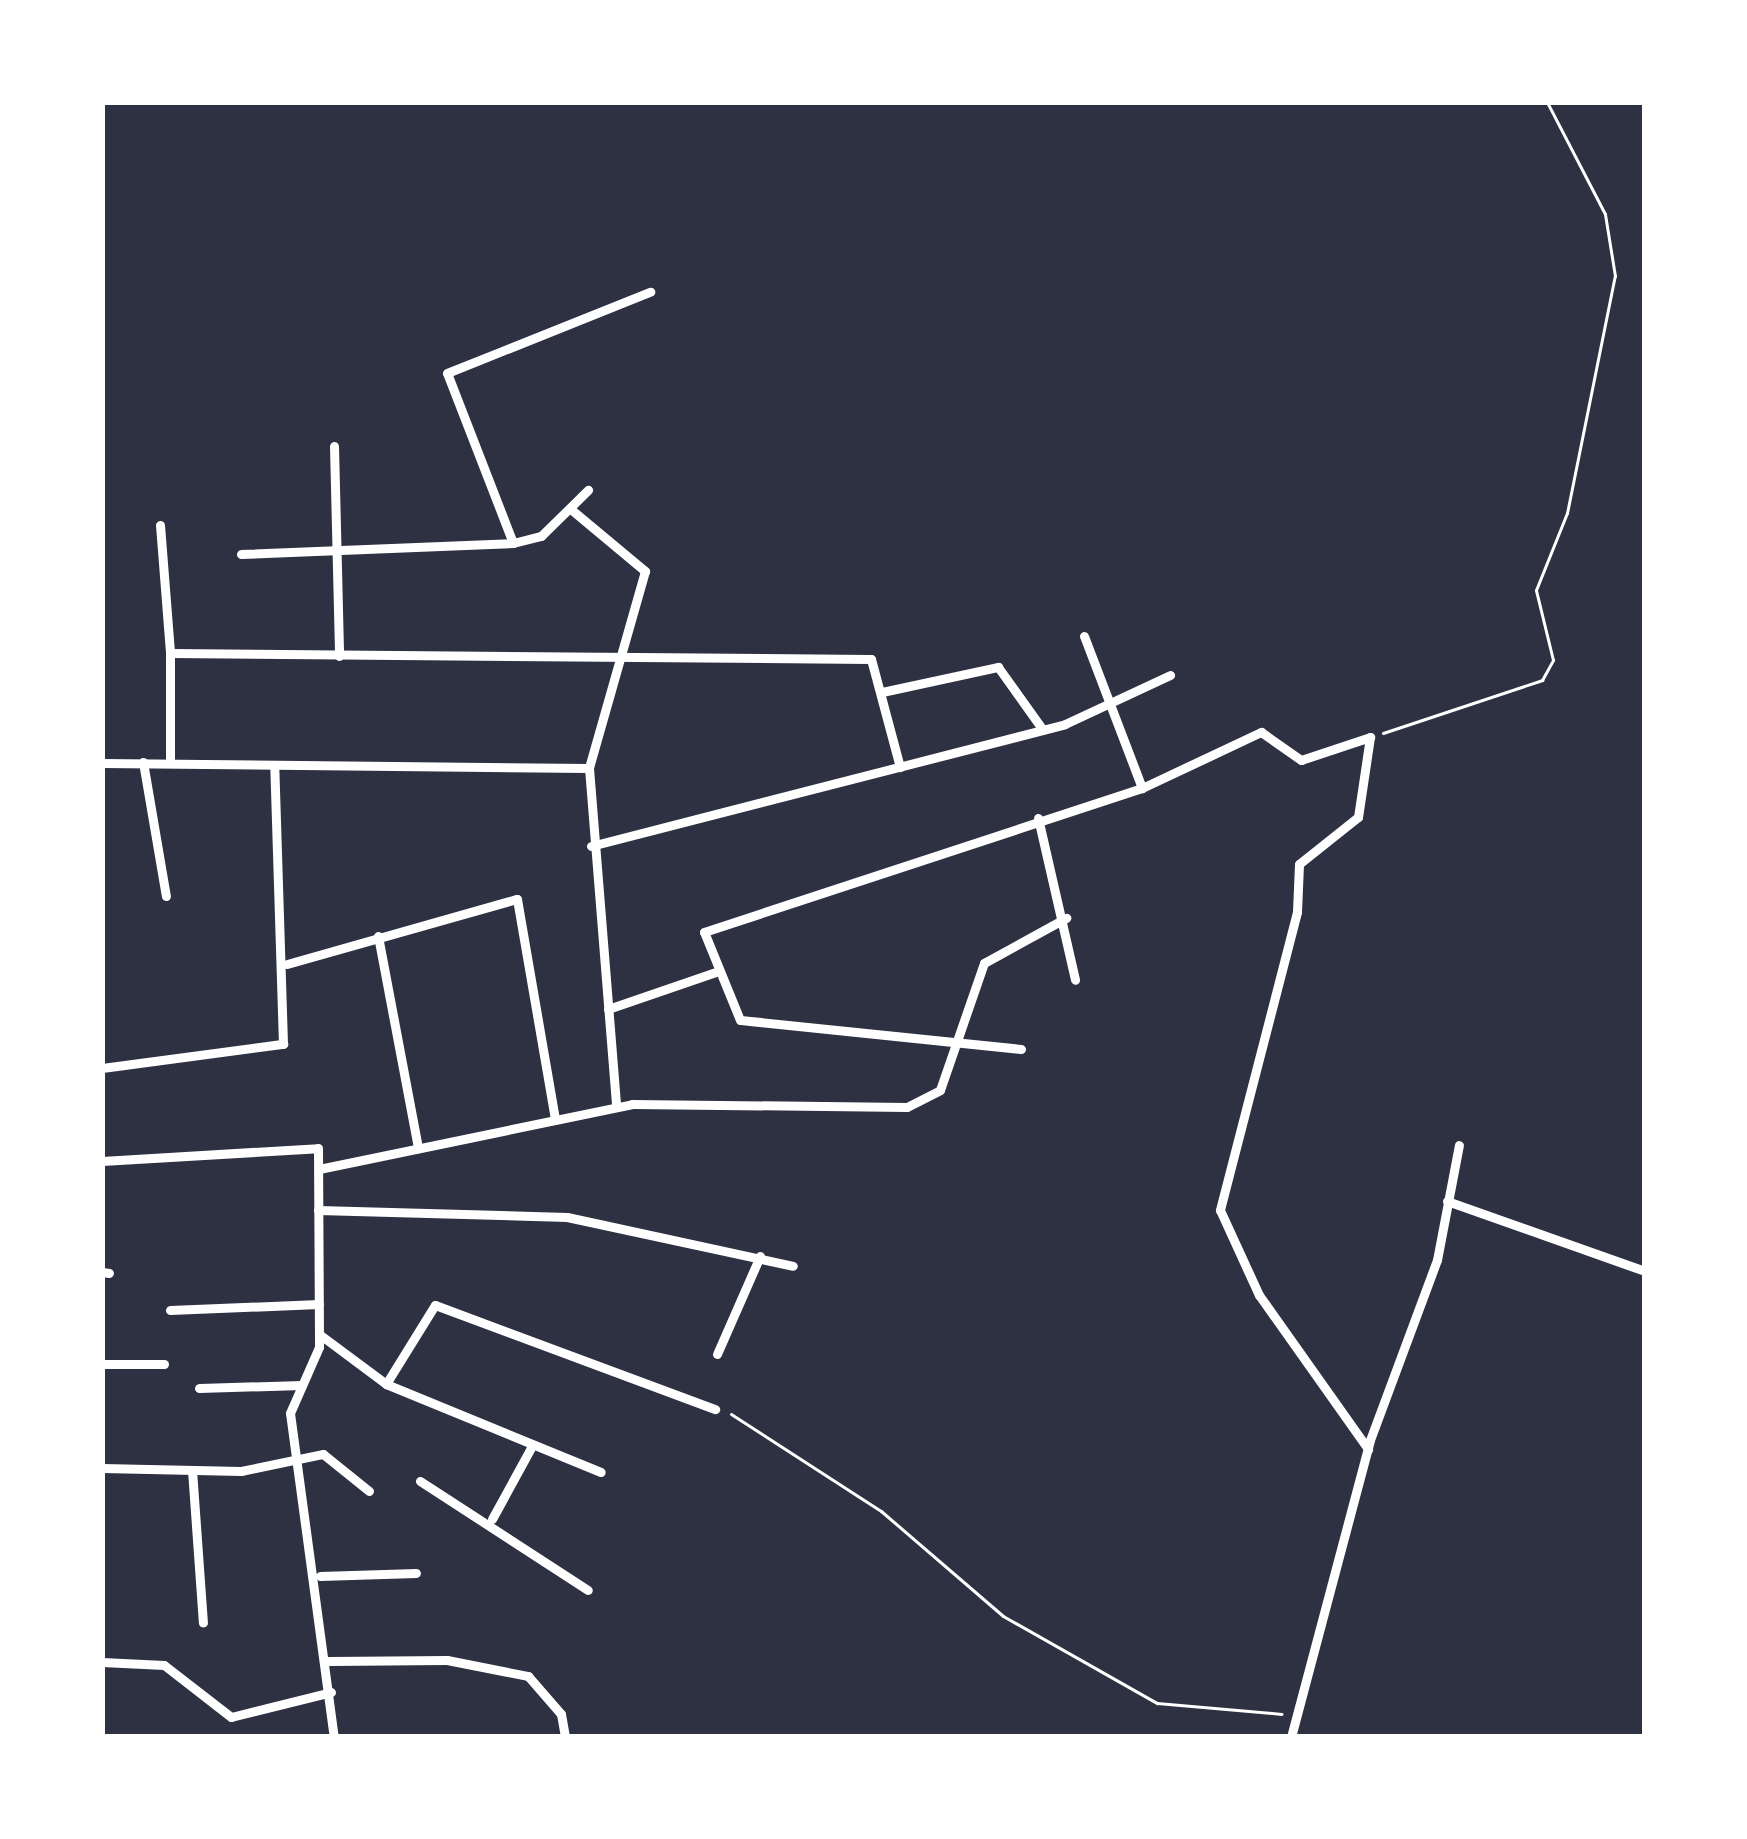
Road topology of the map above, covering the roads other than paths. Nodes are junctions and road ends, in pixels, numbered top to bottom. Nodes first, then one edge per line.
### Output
1 (650, 292) dead end
2 (334, 446) dead end
3 (588, 490) dead end
4 (573, 511) junction
5 (160, 525) dead end
6 (513, 543) junction
7 (339, 551) junction
8 (241, 554) dead end
9 (1084, 636) dead end
10 (170, 653) junction
11 (618, 655) junction
12 (339, 656) junction
13 (1170, 675) dead end
14 (882, 692) junction
15 (1111, 707) junction
16 (1042, 730) junction
17 (143, 761) junction
18 (170, 762) junction
19 (102, 763) edge
20 (274, 765) junction
21 (901, 767) junction
22 (589, 768) junction
23 (1142, 788) junction
24 (1038, 818) junction
25 (590, 846) junction
26 (166, 896) dead end
27 (1066, 918) junction
28 (378, 936) junction
29 (287, 964) junction
30 (719, 971) junction
31 (1075, 980) dead end
32 (608, 1010) junction
33 (954, 1043) junction
34 (1021, 1049) dead end
35 (102, 1068) edge
36 (616, 1107) junction
37 (555, 1120) junction
38 (1459, 1144) dead end
39 (418, 1148) junction
40 (102, 1161) edge
41 (319, 1168) junction
42 (1447, 1201) junction
43 (318, 1210) junction
44 (760, 1256) junction
45 (793, 1266) dead end
46 (1645, 1271) edge
47 (319, 1304) junction
48 (170, 1310) dead end
49 (319, 1334) junction
50 (717, 1354) dead end
51 (102, 1364) edge
52 (164, 1364) dead end
53 (386, 1384) junction
54 (302, 1385) junction
55 (199, 1388) dead end
56 (716, 1409) road end
57 (532, 1446) junction
58 (1368, 1449) junction
59 (298, 1460) junction
60 (102, 1468) edge
61 (192, 1470) junction
62 (601, 1472) dead end
63 (420, 1481) dead end
64 (369, 1491) dead end
65 (492, 1520) junction
66 (416, 1573) dead end
67 (320, 1576) junction
68 (588, 1590) dead end
69 (203, 1623) dead end
70 (328, 1661) junction
71 (102, 1662) edge
72 (331, 1692) junction
73 (334, 1737) edge
74 (565, 1737) edge
75 (1291, 1737) edge

1 - 6 street
2 - 7 street
3 - 4 street
4 - 6 street
4 - 11 street
5 - 10 street
6 - 7 street
7 - 8 street
7 - 12 street
9 - 15 street
10 - 12 street
10 - 18 street
11 - 12 street
11 - 14 street
11 - 22 street
13 - 15 street
14 - 16 street
14 - 21 street
15 - 16 street
15 - 23 street
16 - 21 street
17 - 18 street
17 - 19 street
17 - 26 street
18 - 20 street
20 - 22 street
20 - 29 street
21 - 25 street
22 - 25 street
23 - 24 street
23 - 58 street
24 - 27 street
24 - 30 street
25 - 32 street
27 - 31 street
27 - 33 street
28 - 29 street
28 - 37 street
28 - 39 street
29 - 35 street
30 - 32 street
30 - 33 street
32 - 36 street
33 - 34 street
33 - 36 street
36 - 37 street
37 - 39 street
38 - 42 street
39 - 41 street
40 - 41 street
41 - 43 street
42 - 46 street
42 - 58 street
43 - 44 street
43 - 47 street
44 - 45 street
44 - 50 street
47 - 48 street
47 - 49 street
49 - 53 street
49 - 54 street
51 - 52 street
53 - 56 street
53 - 57 street
54 - 55 street
54 - 59 street
57 - 62 street
57 - 65 street
58 - 75 street
59 - 61 street
59 - 64 street
59 - 67 street
60 - 61 street
61 - 69 street
63 - 65 street
65 - 68 street
66 - 67 street
67 - 70 street
70 - 72 street
70 - 74 street
71 - 72 street
72 - 73 street

